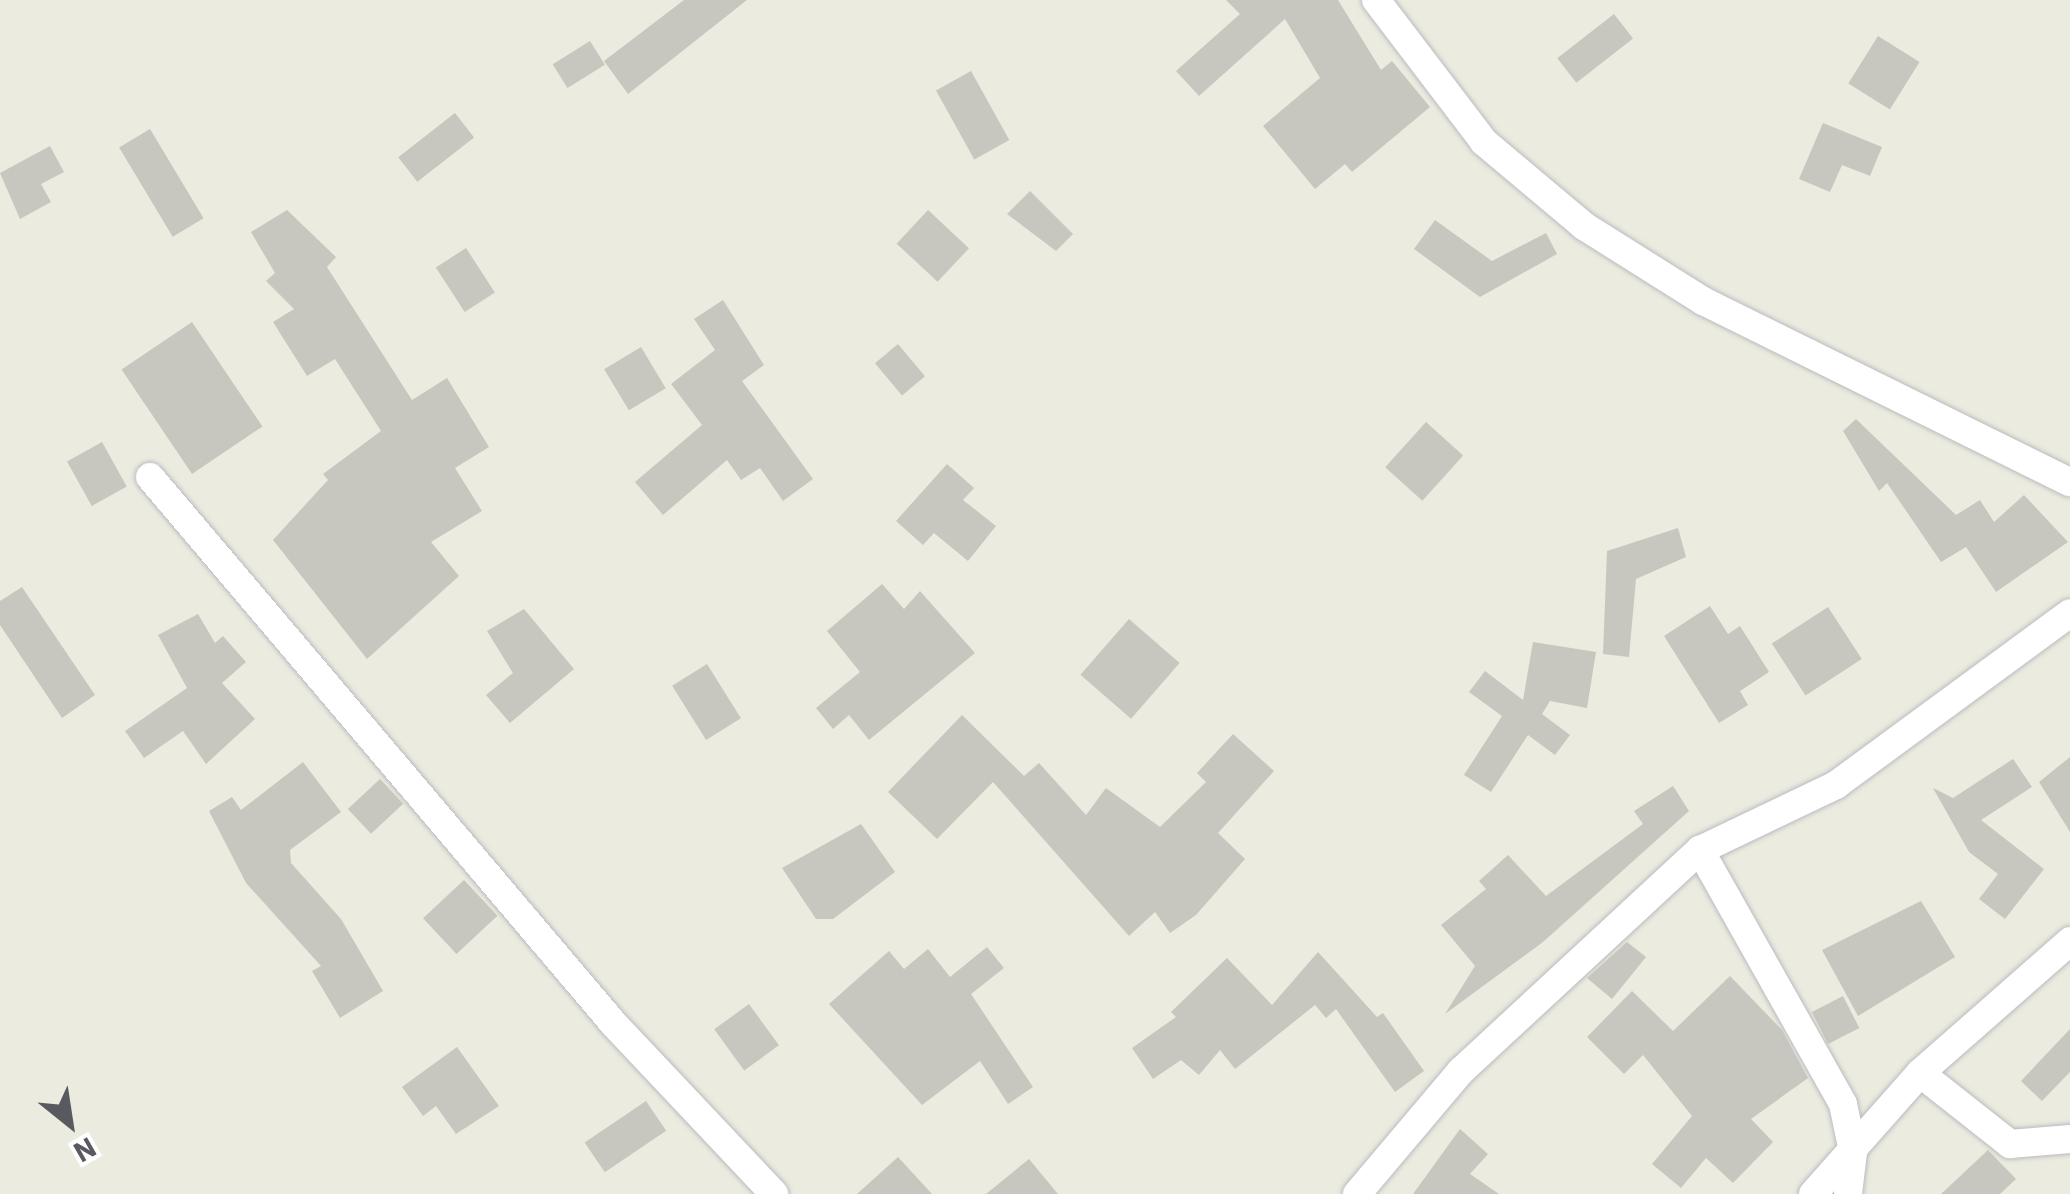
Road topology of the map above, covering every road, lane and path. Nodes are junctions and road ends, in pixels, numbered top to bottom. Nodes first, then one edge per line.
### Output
1 (1376, 0) edge
2 (150, 477) dead end
3 (2070, 482) edge
4 (2070, 612) edge
5 (1700, 850) junction
6 (2070, 941) edge
7 (1920, 1073) junction
8 (2070, 1140) edge
9 (1853, 1152) junction
10 (774, 1194) edge
11 (1357, 1194) edge
12 (1813, 1194) edge
13 (1848, 1194) edge

1 - 3 street
2 - 10 street
4 - 5 street
5 - 9 street
5 - 11 street
6 - 7 street
7 - 8 street
7 - 9 street
9 - 12 street
9 - 13 street

